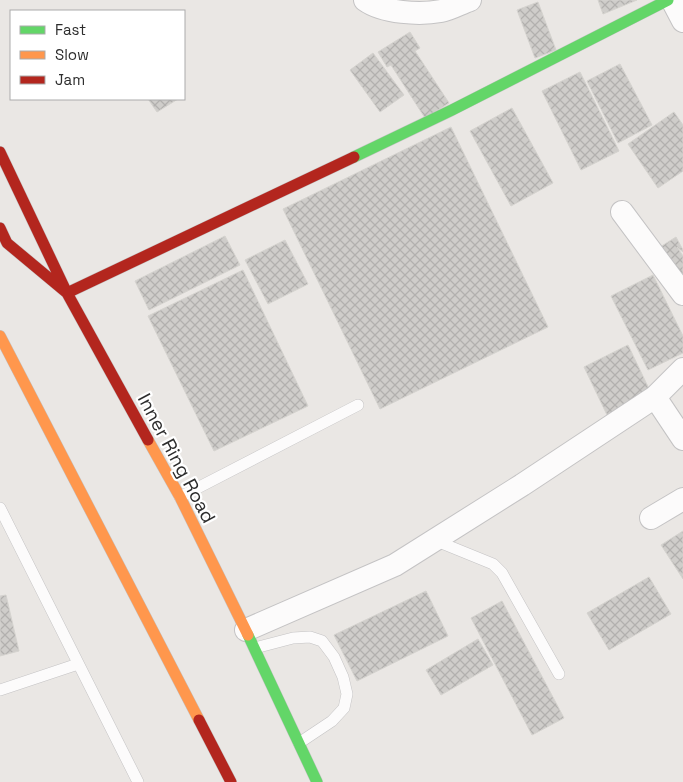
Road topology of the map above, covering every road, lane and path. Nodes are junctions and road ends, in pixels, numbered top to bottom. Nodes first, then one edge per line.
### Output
1 (365, 0) edge
2 (470, 0) edge
3 (670, 0) edge
4 (683, 21) edge
5 (0, 152) edge
6 (622, 212) dead end
7 (0, 228) edge
8 (67, 293) junction
9 (683, 294) edge
10 (0, 336) edge
11 (683, 369) edge
12 (656, 397) junction
13 (358, 405) dead end
14 (683, 439) edge
15 (180, 497) junction
16 (683, 498) edge
17 (0, 508) edge
18 (651, 518) dead end
19 (434, 540) junction
20 (249, 639) junction
21 (78, 664) junction
22 (559, 674) dead end
23 (0, 690) edge
24 (299, 743) junction
25 (138, 782) edge
26 (231, 782) edge
27 (317, 782) edge

1 - 2 street
3 - 4 street
3 - 8 main road
5 - 8 main road, Inner Ring Road
6 - 9 street
7 - 8 main road
8 - 15 main road, Inner Ring Road
10 - 26 main road
11 - 12 street
12 - 14 street
12 - 19 street
13 - 15 lane
15 - 20 main road, Inner Ring Road
16 - 18 street
17 - 21 lane
19 - 20 street
19 - 22 lane
20 - 24 main road, Inner Ring Road
20 - 24 lane
21 - 23 lane
21 - 25 lane
24 - 27 main road, Inner Ring Road

